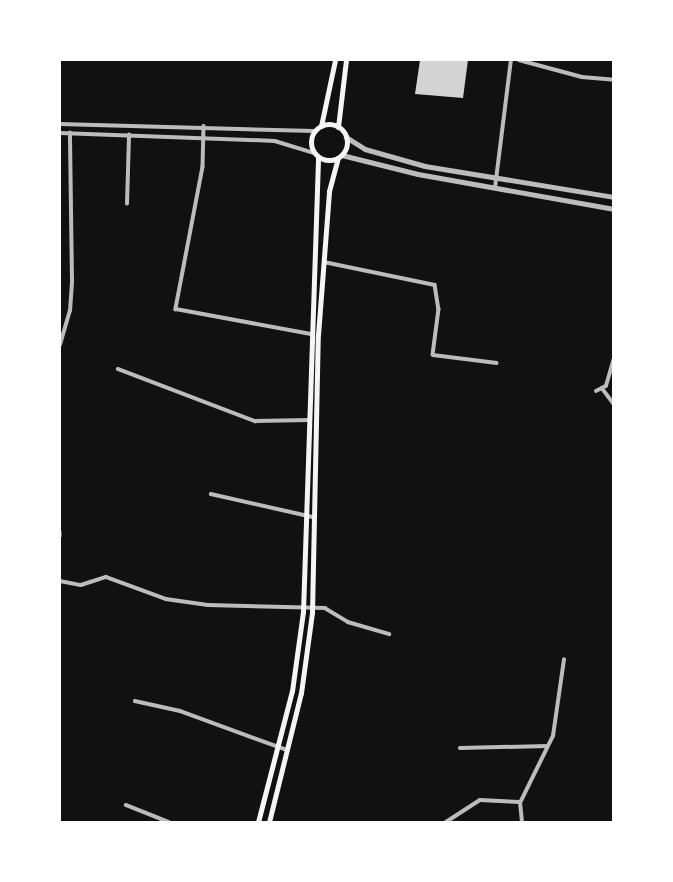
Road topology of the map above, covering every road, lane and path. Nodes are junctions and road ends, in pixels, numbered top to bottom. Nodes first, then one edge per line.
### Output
1 (335, 60) edge
2 (346, 60) edge
3 (511, 60) edge
4 (519, 60) edge
5 (614, 80) edge
6 (60, 124) edge
7 (204, 126) junction
8 (321, 126) junction
9 (338, 127) junction
10 (314, 131) junction
11 (60, 133) edge
12 (70, 133) junction
13 (129, 135) junction
14 (204, 136) junction
15 (346, 137) junction
16 (316, 155) junction
17 (340, 157) junction
18 (497, 177) junction
19 (495, 188) junction
20 (614, 197) edge
21 (127, 204) dead end
22 (614, 209) edge
23 (324, 262) junction
24 (311, 334) junction
25 (318, 335) junction
26 (60, 345) edge
27 (614, 358) edge
28 (497, 363) dead end
29 (118, 369) dead end
30 (602, 388) junction
31 (596, 391) dead end
32 (614, 404) edge
33 (307, 420) junction
34 (314, 420) junction
35 (211, 494) dead end
36 (304, 515) junction
37 (313, 517) junction
38 (60, 581) edge
39 (312, 606) junction
40 (303, 607) junction
41 (389, 634) dead end
42 (565, 660) dead end
43 (135, 701) dead end
44 (547, 746) junction
45 (277, 747) junction
46 (460, 748) dead end
47 (286, 750) junction
48 (520, 803) junction
49 (126, 805) dead end
50 (169, 822) edge
51 (258, 822) edge
52 (269, 822) edge
53 (446, 822) edge
54 (522, 822) edge

1 - 8 main road
2 - 9 main road
3 - 18 street
4 - 5 street
6 - 7 street
7 - 10 street
7 - 14 street
8 - 9 main road
8 - 10 main road
9 - 15 main road
10 - 16 main road
11 - 12 street
12 - 13 street
12 - 26 street
13 - 14 street
13 - 21 street
14 - 16 street
14 - 24 street
15 - 17 main road
15 - 18 street
16 - 17 main road
16 - 24 main road
17 - 19 street
17 - 23 main road
18 - 19 street
18 - 20 street
19 - 22 street
23 - 25 main road
23 - 28 street
24 - 25 street
24 - 33 main road
25 - 34 main road
27 - 30 street
29 - 33 street
30 - 31 street
30 - 32 street
33 - 34 street
33 - 36 main road
34 - 37 main road
35 - 36 street
36 - 37 street
36 - 40 main road
37 - 39 main road
38 - 40 street
39 - 40 street
39 - 41 street
39 - 47 main road
40 - 45 main road
42 - 44 street
43 - 45 street
44 - 46 street
44 - 48 street
45 - 47 street
45 - 51 main road
47 - 52 main road
48 - 53 street
48 - 54 street
49 - 50 street

